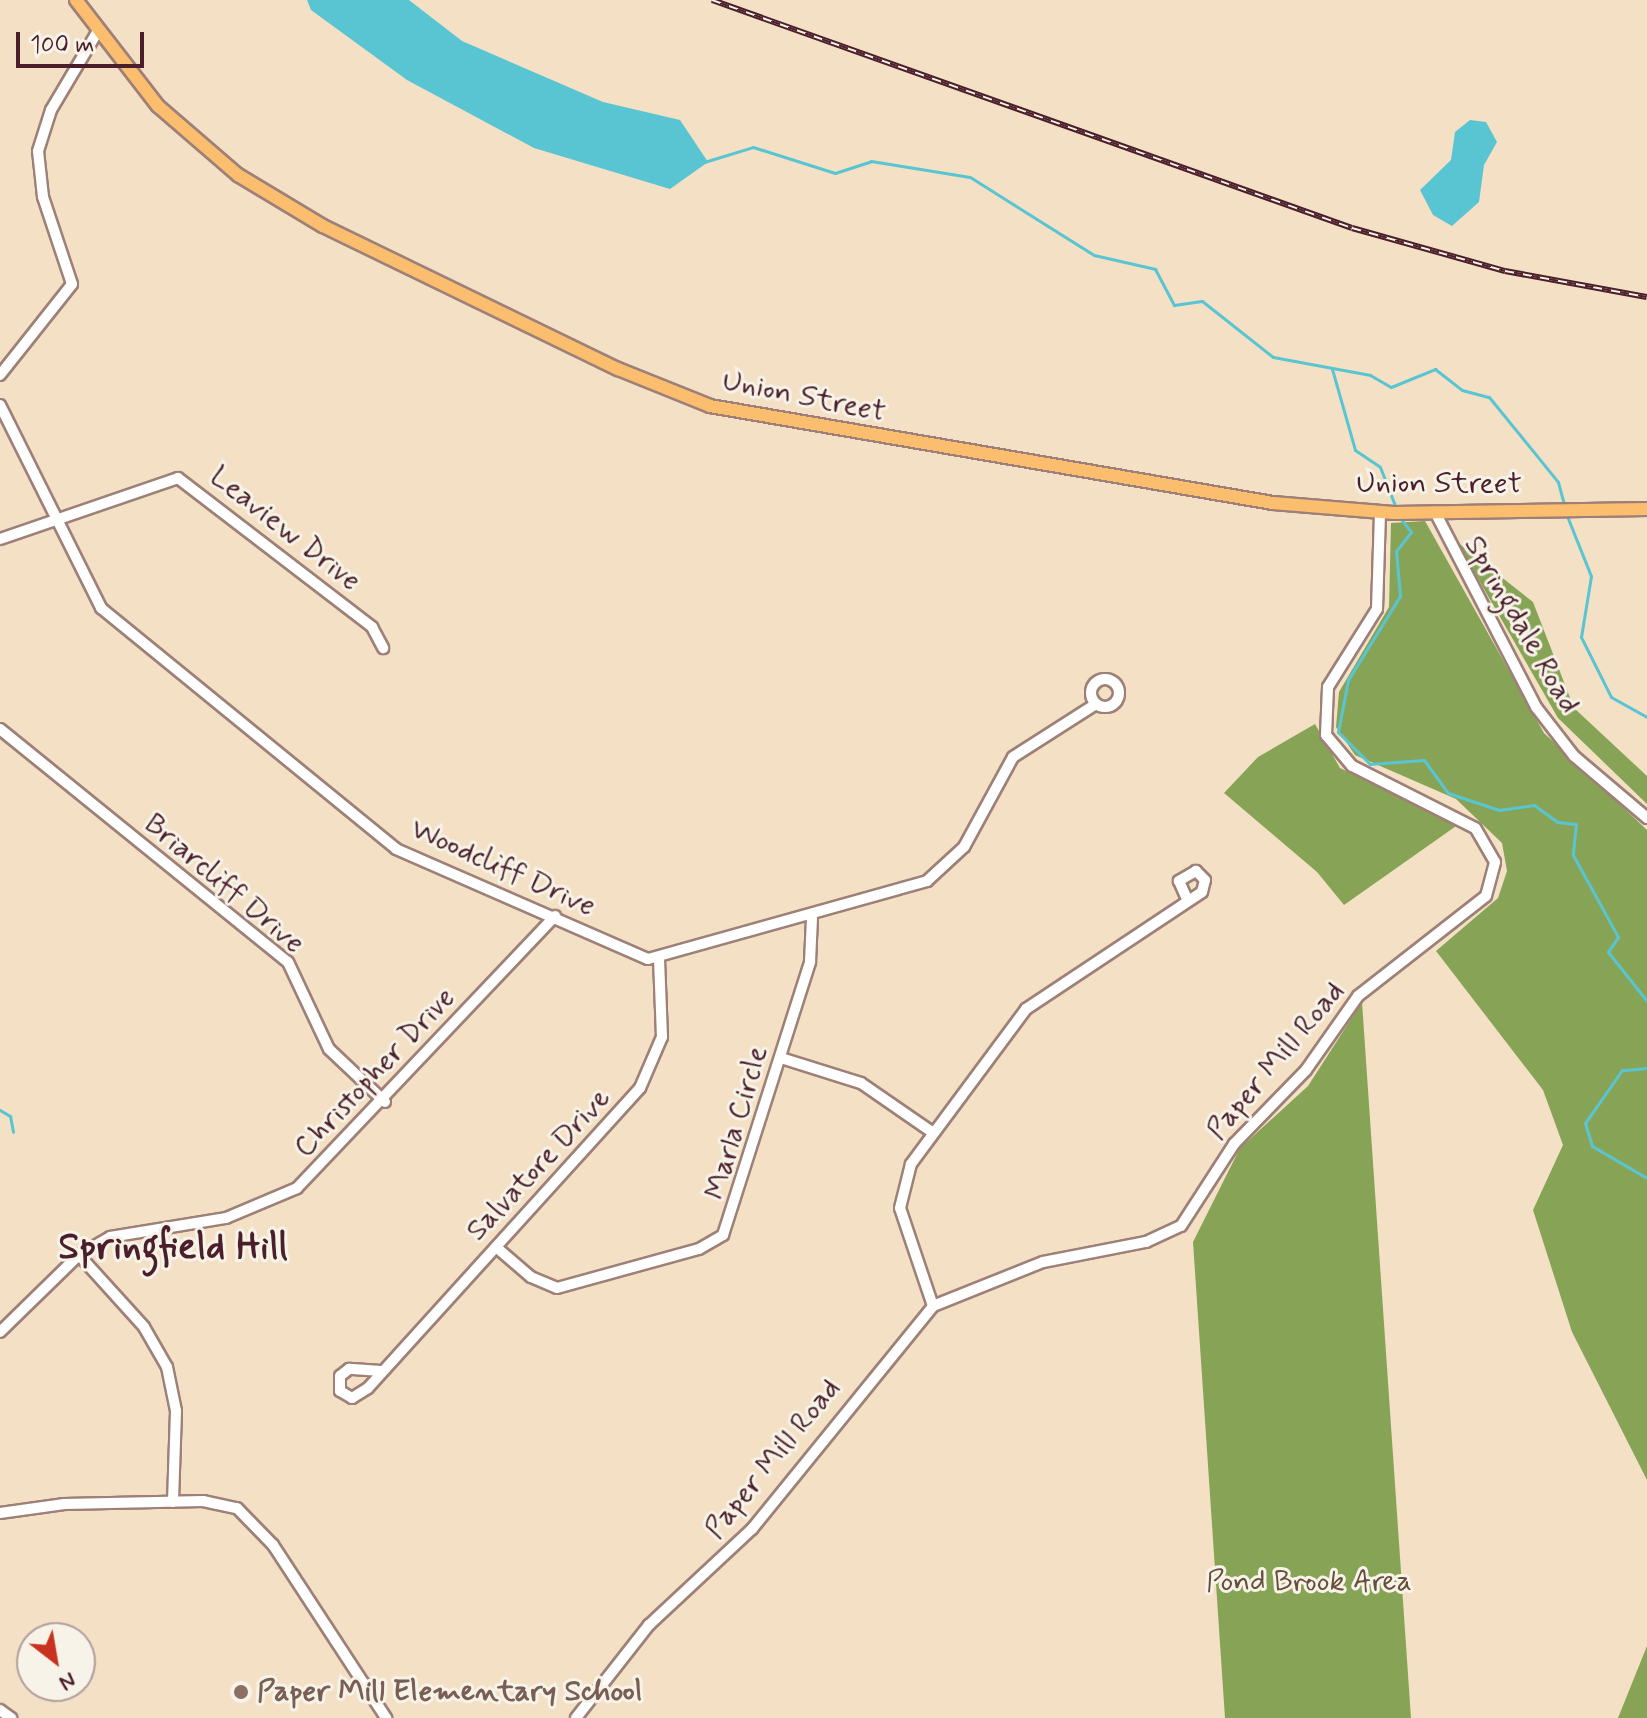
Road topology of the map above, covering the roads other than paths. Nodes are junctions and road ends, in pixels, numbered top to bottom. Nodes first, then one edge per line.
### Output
1 (76, 0) edge
2 (98, 31) junction
3 (0, 375) edge
4 (0, 405) edge
5 (1647, 509) edge
6 (1435, 512) junction
7 (1380, 513) junction
8 (55, 522) junction
9 (0, 539) edge
10 (383, 648) dead end
11 (1096, 704) dead end
12 (0, 729) edge
13 (1647, 818) edge
14 (1188, 901) dead end
15 (555, 916) junction
16 (812, 918) junction
17 (659, 959) junction
18 (781, 1058) junction
19 (385, 1102) junction
20 (932, 1132) junction
21 (496, 1247) junction
22 (79, 1255) junction
23 (933, 1306) junction
24 (0, 1332) edge
25 (381, 1371) dead end
26 (173, 1502) junction
27 (0, 1513) edge
28 (0, 1710) edge
29 (11, 1718) edge
30 (386, 1718) edge
31 (576, 1718) edge

1 - 2 main road, Union Street
2 - 3 street
2 - 7 main road, Union Street
4 - 8 street, Woodcliff Drive
5 - 6 main road, Union Street
6 - 7 main road, Union Street
6 - 13 street, Springdale Road
7 - 23 street, Paper Mill Road
8 - 9 street, Leaview Drive
8 - 10 street, Leaview Drive
8 - 15 street, Woodcliff Drive
11 - 16 street
12 - 19 street, Briarcliff Drive
14 - 20 street
15 - 17 street, Woodcliff Drive
15 - 19 street, Christopher Drive
16 - 17 street
16 - 18 street, Marla Circle
17 - 21 street, Salvatore Drive
18 - 20 street
18 - 21 street, Marla Circle
19 - 22 street, Christopher Drive
20 - 23 street
21 - 25 street, Salvatore Drive
22 - 24 street, Christopher Drive
22 - 26 street
23 - 31 street, Paper Mill Road
26 - 27 street
26 - 30 street
28 - 29 street

